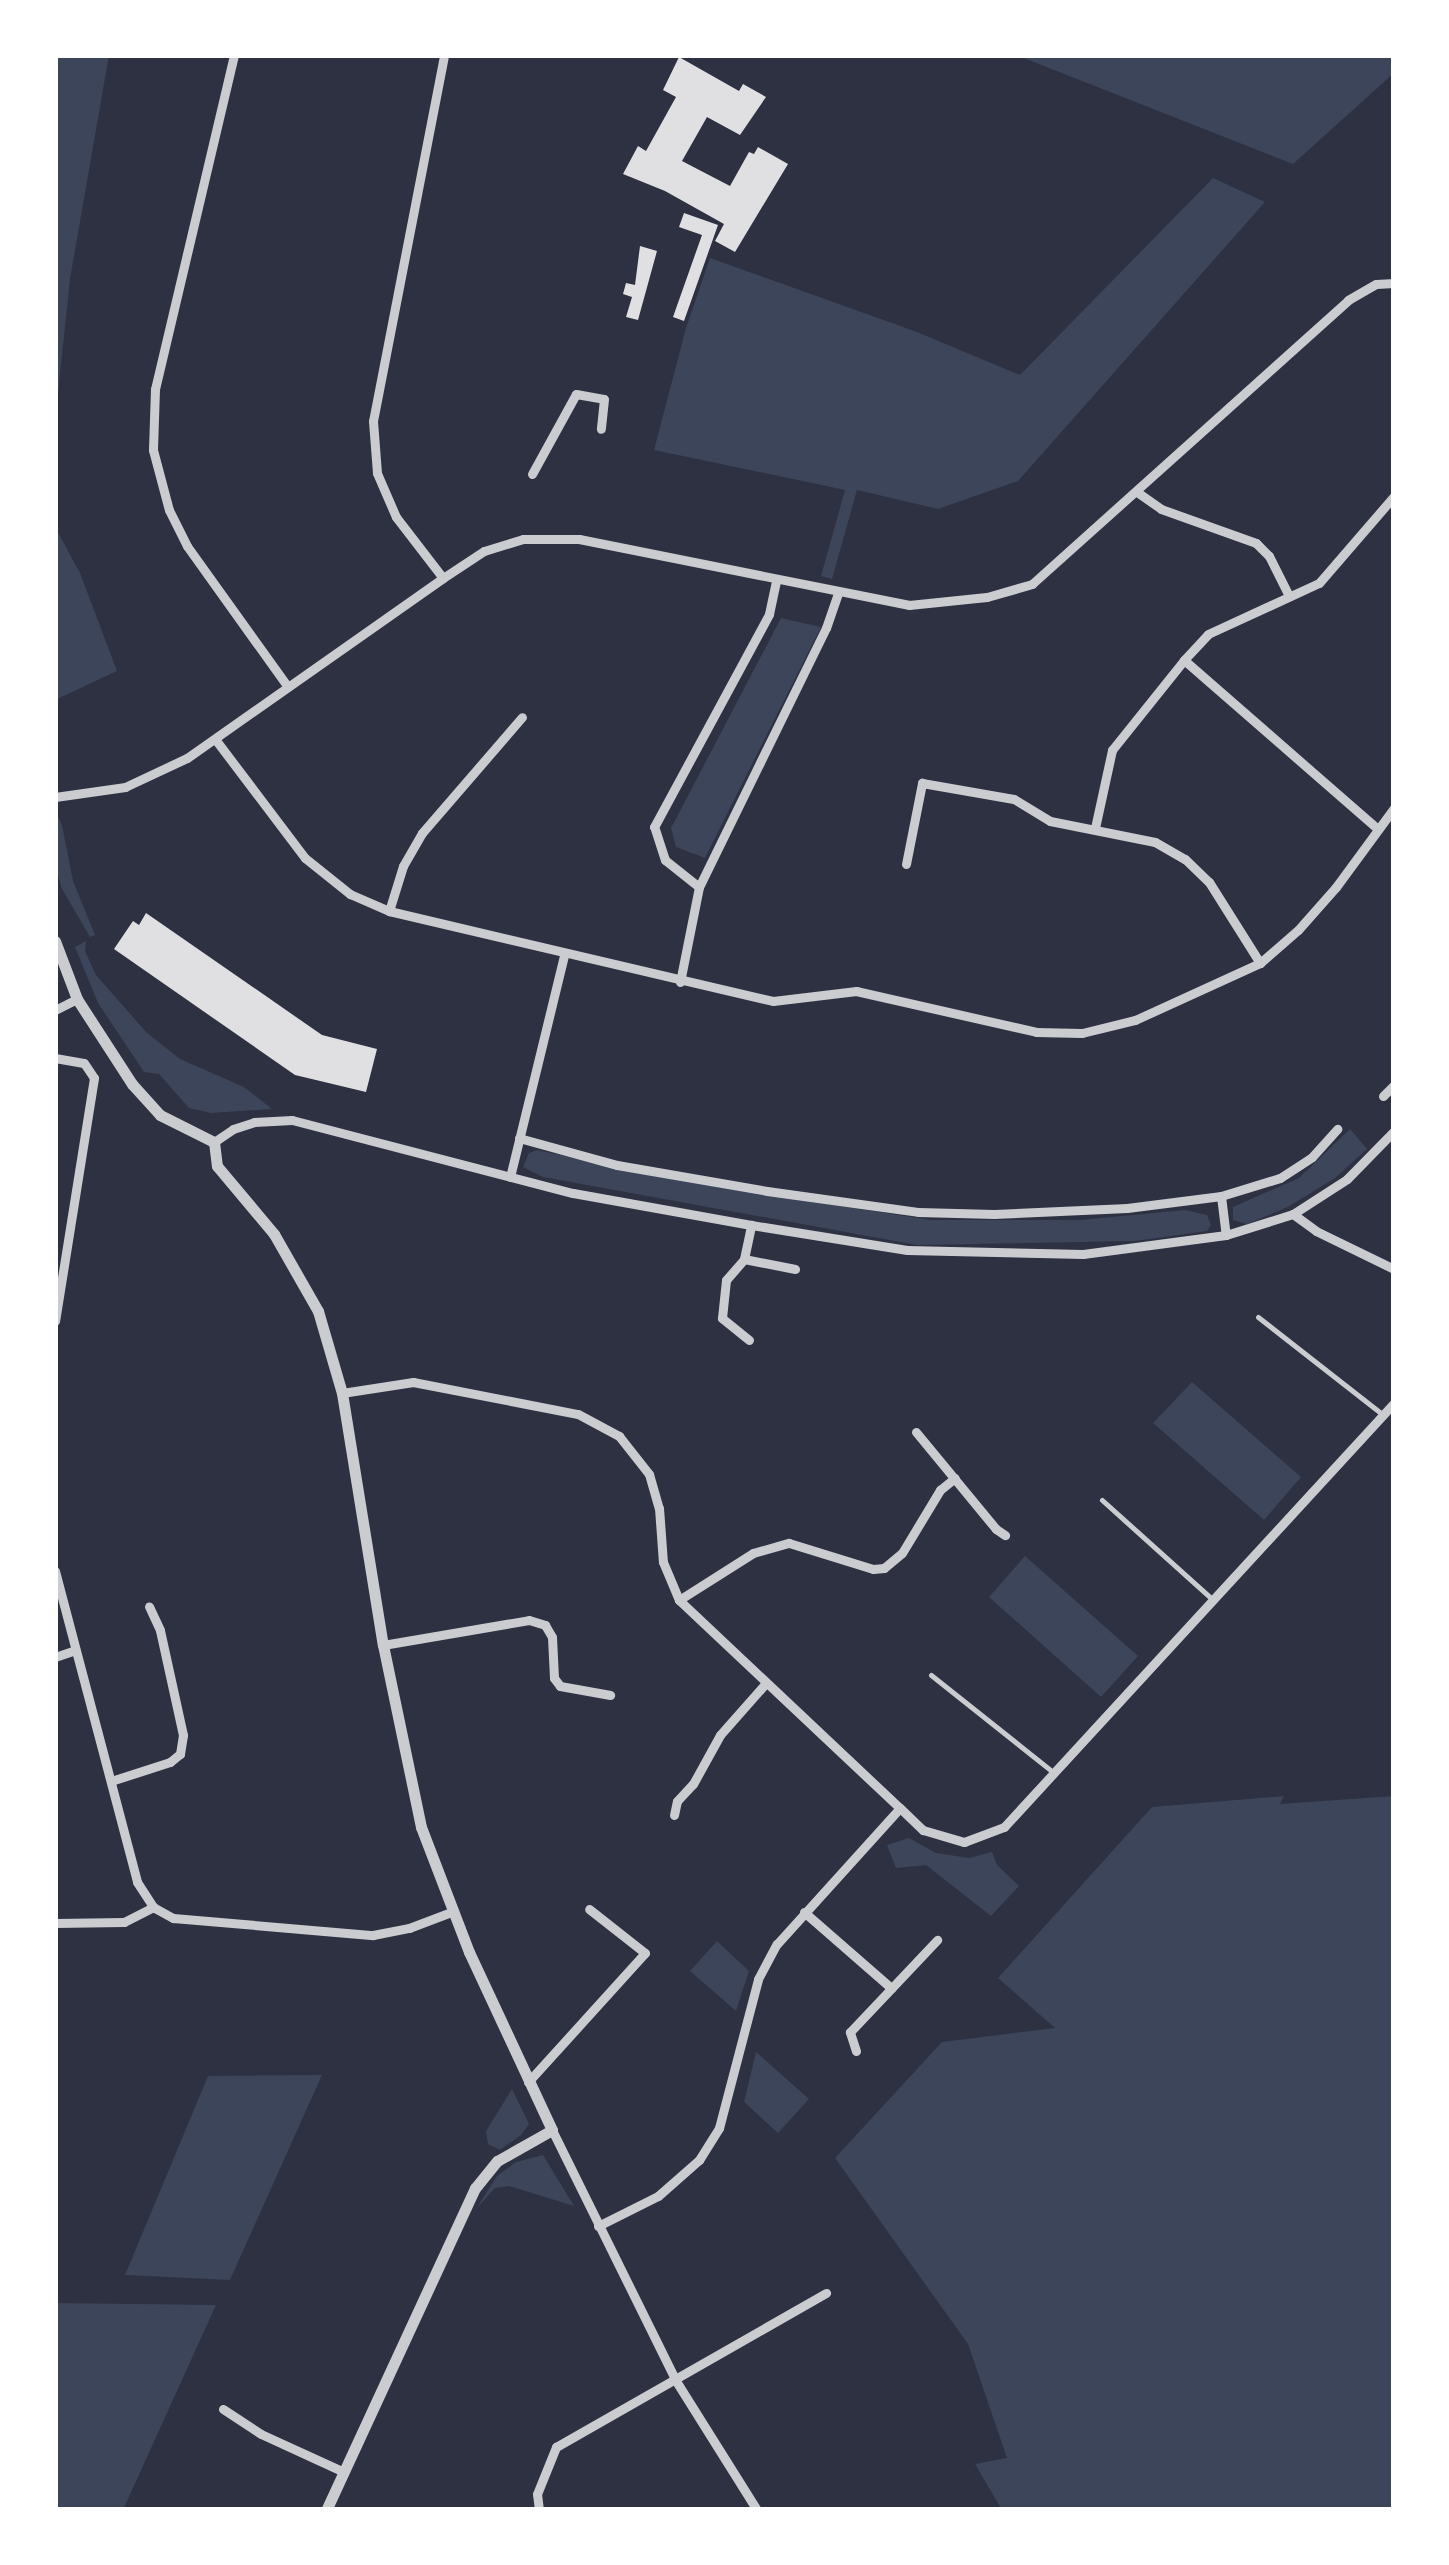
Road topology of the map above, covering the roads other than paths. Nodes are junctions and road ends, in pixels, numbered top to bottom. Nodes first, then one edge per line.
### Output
1 (234, 55) edge
2 (444, 55) edge
3 (1394, 284) edge
4 (601, 429) dead end
5 (532, 474) dead end
6 (1137, 492) junction
7 (1394, 496) edge
8 (443, 578) junction
9 (776, 581) junction
10 (838, 594) junction
11 (1289, 596) junction
12 (1184, 660) junction
13 (288, 687) junction
14 (522, 717) dead end
15 (215, 739) junction
16 (924, 771) dead end
17 (922, 784) junction
18 (55, 797) edge
19 (1394, 808) edge
20 (1095, 828) junction
21 (1378, 829) junction
22 (906, 864) dead end
23 (699, 887) junction
24 (389, 911) junction
25 (55, 941) edge
26 (564, 955) junction
27 (1260, 963) junction
28 (680, 982) junction
29 (77, 999) junction
30 (55, 1010) edge
31 (55, 1058) edge
32 (1394, 1085) edge
33 (1383, 1096) dead end
34 (1337, 1129) dead end
35 (1394, 1130) edge
36 (520, 1138) junction
37 (214, 1142) junction
38 (510, 1176) junction
39 (1221, 1196) junction
40 (1293, 1214) junction
41 (751, 1226) junction
42 (1226, 1235) junction
43 (744, 1259) junction
44 (795, 1270) dead end
45 (1394, 1270) edge
46 (1258, 1317) dead end
47 (55, 1320) edge
48 (749, 1340) dead end
49 (342, 1394) junction
50 (1394, 1403) edge
51 (1384, 1416) junction
52 (916, 1432) dead end
53 (955, 1478) junction
54 (1102, 1500) dead end
55 (1005, 1535) dead end
56 (55, 1572) edge
57 (680, 1600) junction
58 (1213, 1600) junction
59 (150, 1606) dead end
60 (383, 1644) junction
61 (75, 1650) junction
62 (55, 1658) edge
63 (932, 1676) dead end
64 (766, 1683) junction
65 (610, 1694) dead end
66 (1053, 1772) junction
67 (110, 1781) junction
68 (900, 1808) junction
69 (674, 1814) dead end
70 (153, 1907) junction
71 (589, 1909) dead end
72 (454, 1911) junction
73 (804, 1912) junction
74 (55, 1923) edge
75 (937, 1940) dead end
76 (891, 1988) junction
77 (856, 2051) dead end
78 (528, 2082) junction
79 (552, 2130) junction
80 (598, 2226) junction
81 (826, 2294) dead end
82 (676, 2380) junction
83 (223, 2409) dead end
84 (344, 2472) junction
85 (326, 2510) edge
86 (539, 2510) edge
87 (756, 2510) edge

1 - 13 street
2 - 8 street
3 - 6 street
4 - 5 street
6 - 10 street
6 - 11 street
7 - 11 street
8 - 9 street
8 - 13 street
9 - 10 street
9 - 23 street
10 - 23 street
11 - 12 street
12 - 20 street
12 - 21 street
13 - 15 street
14 - 24 street
15 - 18 street
15 - 24 street
16 - 17 street
17 - 20 street
17 - 22 street
19 - 21 street
20 - 27 street
21 - 27 street
23 - 28 street
24 - 26 street
25 - 29 street
26 - 28 street
26 - 36 street
27 - 28 street
29 - 30 street
29 - 37 street
31 - 47 street
32 - 33 street
34 - 39 street
35 - 40 street
36 - 38 street
36 - 39 street
37 - 38 street
37 - 49 street
38 - 41 street
39 - 42 street
40 - 42 street
40 - 45 street
41 - 42 street
41 - 43 street
43 - 44 street
43 - 48 street
46 - 51 lane
49 - 57 street
49 - 60 street
50 - 51 street
51 - 58 street
52 - 53 street
53 - 55 street
53 - 57 street
54 - 58 lane
56 - 61 street
57 - 64 street
58 - 66 street
59 - 67 street
60 - 65 street
60 - 72 street
61 - 62 street
61 - 67 street
63 - 66 lane
64 - 68 street
64 - 69 street
66 - 68 street
67 - 70 street
68 - 73 street
70 - 72 street
70 - 74 street
71 - 78 street
72 - 78 street
73 - 76 street
73 - 80 street
75 - 76 street
76 - 77 street
78 - 79 street
79 - 80 street
79 - 84 street
80 - 82 street
81 - 82 street
82 - 86 street
82 - 87 street
83 - 84 street
84 - 85 street

